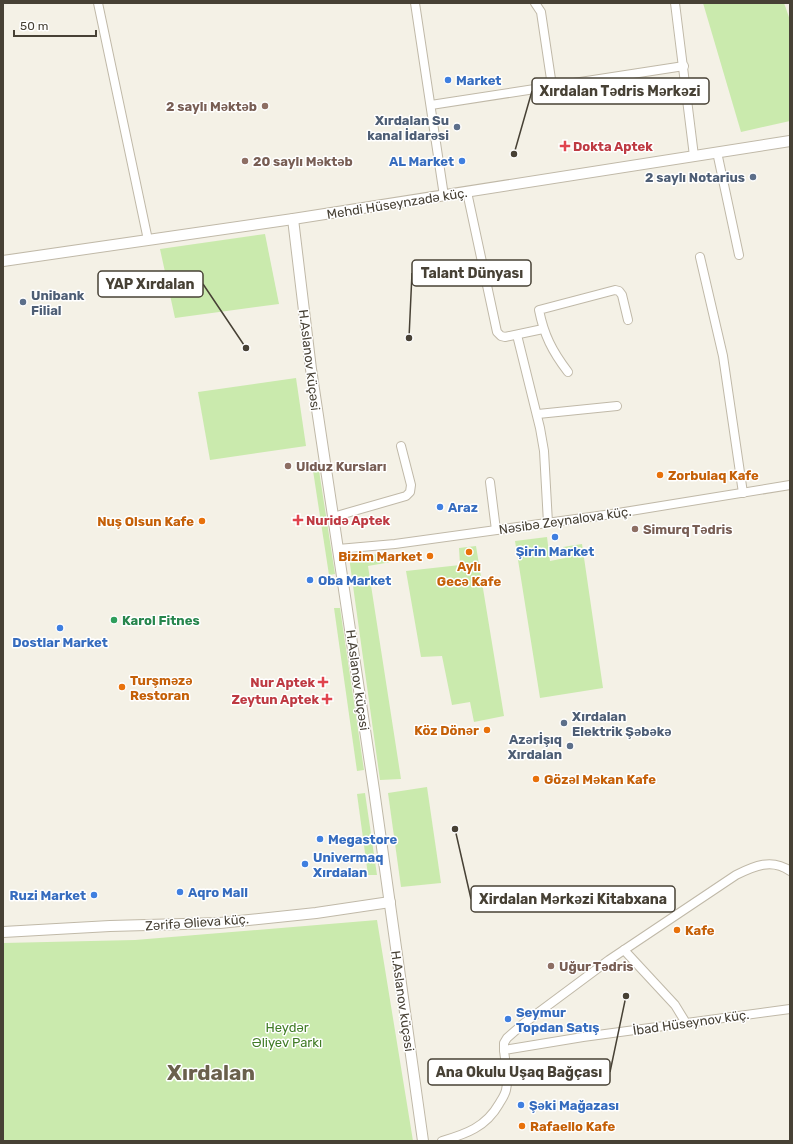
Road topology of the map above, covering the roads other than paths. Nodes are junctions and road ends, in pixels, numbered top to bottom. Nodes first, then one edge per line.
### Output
1 (98, 3) edge
2 (416, 3) edge
3 (535, 3) edge
4 (675, 3) edge
5 (684, 66) junction
6 (552, 86) junction
7 (431, 105) junction
8 (790, 141) edge
9 (717, 152) junction
10 (694, 156) junction
11 (467, 192) junction
12 (444, 196) junction
13 (293, 219) junction
14 (148, 240) junction
15 (740, 255) dead end
16 (700, 257) dead end
17 (3, 261) edge
18 (628, 320) dead end
19 (543, 329) junction
20 (517, 335) junction
21 (568, 372) dead end
22 (617, 406) dead end
23 (538, 414) junction
24 (401, 446) dead end
25 (490, 482) dead end
26 (790, 485) edge
27 (743, 493) junction
28 (333, 517) junction
29 (548, 523) junction
30 (496, 530) junction
31 (338, 549) junction
32 (790, 870) edge
33 (390, 902) junction
34 (3, 932) edge
35 (624, 950) junction
36 (790, 1009) edge
37 (686, 1023) junction
38 (504, 1050) junction
39 (423, 1141) edge
40 (442, 1141) edge

1 - 14 street
2 - 7 street
3 - 6 street
4 - 5 street
5 - 6 street
5 - 10 street
6 - 7 street
7 - 12 street
8 - 9 street, Mehdi Hüseynzadə küç.
9 - 10 street, Mehdi Hüseynzadə küç.
9 - 15 street
10 - 11 street, Mehdi Hüseynzadə küç.
11 - 12 street, Mehdi Hüseynzadə küç.
11 - 20 street
12 - 13 street, Mehdi Hüseynzadə küç.
13 - 14 street, Mehdi Hüseynzadə küç.
13 - 28 street, H.Aslanov küçəsi
14 - 17 street, Mehdi Hüseynzadə küç.
16 - 27 street
18 - 19 street
19 - 20 street
19 - 21 street
20 - 23 street
22 - 23 street
23 - 29 street
24 - 28 street
25 - 30 street
26 - 27 street, Nəsibə Zeynalova küç.
27 - 29 street, Nəsibə Zeynalova küç.
28 - 31 street, H.Aslanov küçəsi
29 - 30 street, Nəsibə Zeynalova küç.
30 - 31 street, Nəsibə Zeynalova küç.
31 - 33 street, H.Aslanov küçəsi
32 - 35 street
33 - 34 street, Zərifə Əlieva küç.
33 - 39 street, H.Aslanov küçəsi
35 - 37 street
35 - 38 street
36 - 37 street, İbad Hüseynov küç.
37 - 38 street, İbad Hüseynov küç.
38 - 40 street

